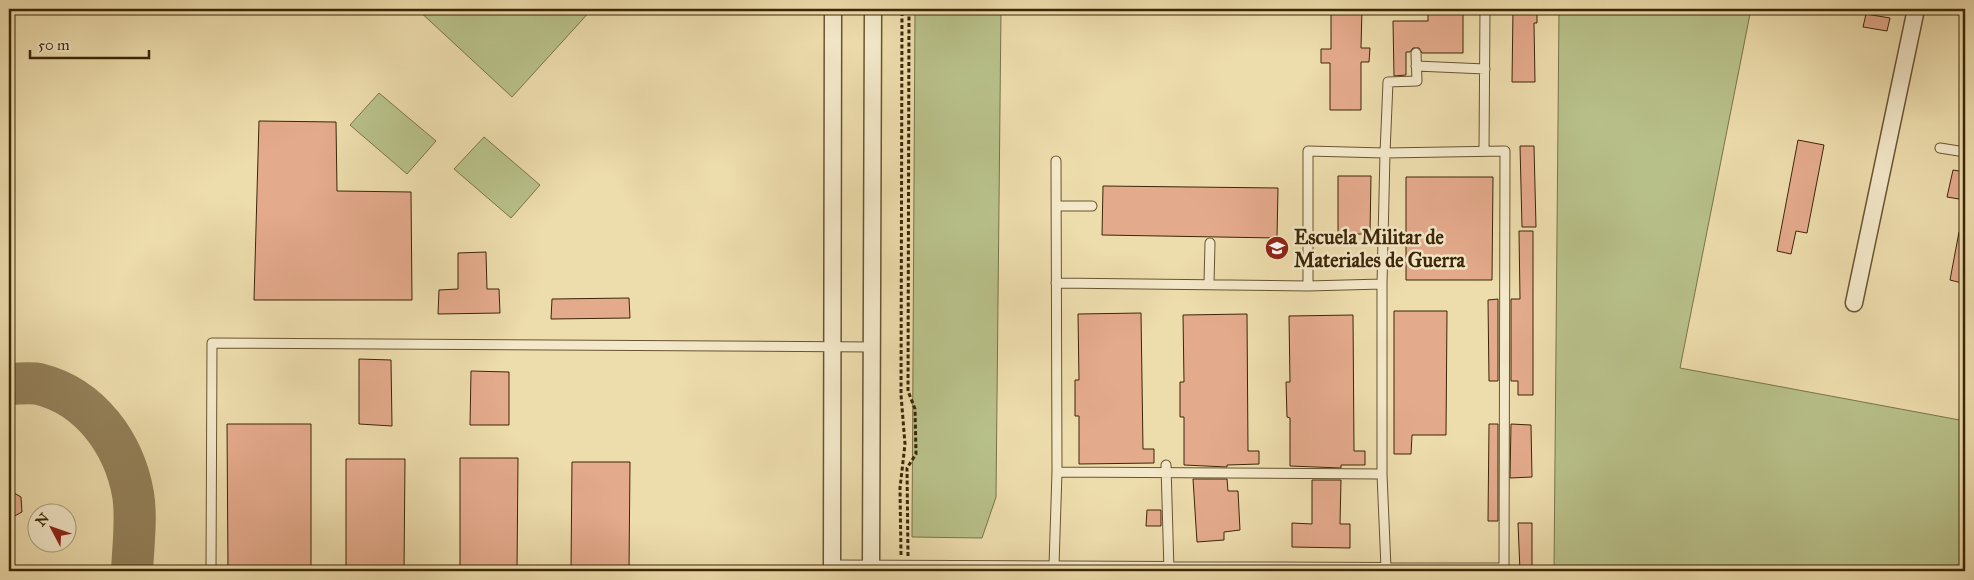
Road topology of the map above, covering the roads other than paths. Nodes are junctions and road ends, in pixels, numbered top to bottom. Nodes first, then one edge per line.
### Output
1 (833, 9) edge
2 (873, 9) edge
3 (1485, 9) edge
4 (1916, 9) edge
5 (1416, 53) dead end
6 (1416, 66) junction
7 (1485, 69) junction
8 (1940, 148) dead end
9 (1484, 151) junction
10 (1965, 152) edge
11 (1385, 153) junction
12 (1056, 161) dead end
13 (1057, 206) junction
14 (1092, 206) dead end
15 (1210, 243) dead end
16 (1056, 283) junction
17 (1209, 283) junction
18 (1382, 284) junction
19 (1308, 286) junction
20 (1854, 303) dead end
21 (832, 345) junction
22 (872, 347) junction
23 (1166, 469) junction
24 (1057, 472) junction
25 (1382, 474) junction
26 (1054, 566) junction
27 (832, 568) edge
28 (871, 568) edge
29 (1386, 568) junction
30 (942, 569) edge
31 (1017, 569) edge
32 (1169, 569) edge
33 (1218, 569) edge
34 (1307, 569) edge
35 (1504, 570) edge
36 (211, 571) edge

1 - 21 street
2 - 22 street
3 - 7 lane
4 - 20 street
5 - 6 lane
6 - 7 lane
6 - 11 lane
7 - 9 lane
8 - 10 lane
9 - 11 lane
9 - 35 lane
11 - 18 lane
11 - 19 lane
12 - 13 lane
13 - 14 lane
13 - 16 lane
15 - 17 lane
16 - 17 lane
16 - 24 lane
17 - 19 lane
18 - 19 lane
18 - 25 lane
21 - 22 lane
21 - 27 street
21 - 36 lane
22 - 28 street
23 - 24 lane
23 - 25 lane
23 - 32 lane
24 - 26 lane
25 - 29 lane
26 - 31 lane
26 - 32 lane
27 - 28 lane
28 - 30 lane
29 - 34 lane
29 - 35 lane
30 - 31 lane
32 - 33 lane
33 - 34 lane

